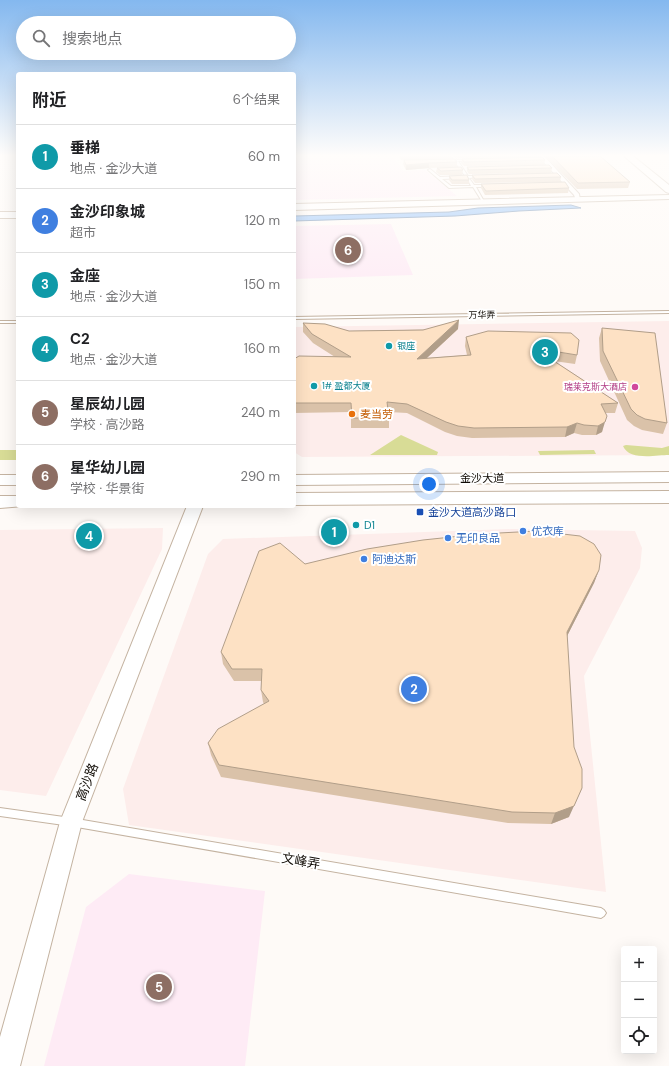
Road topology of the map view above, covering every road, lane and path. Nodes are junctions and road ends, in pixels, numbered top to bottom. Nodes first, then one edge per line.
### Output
1 (342, 206) edge
2 (296, 207) edge
3 (0, 215) edge
4 (16, 215) edge
5 (669, 312) edge
6 (296, 318) edge
7 (0, 322) edge
8 (16, 322) edge
9 (669, 477) edge
10 (0, 480) edge
11 (16, 480) edge
12 (296, 480) edge
13 (669, 497) edge
14 (296, 499) edge
15 (0, 502) edge
16 (16, 502) edge
17 (194, 508) edge
18 (0, 812) edge
19 (71, 822) junction
20 (601, 913) dead end
21 (6, 1066) edge

1 - 2 street
3 - 4 street
5 - 6 lane, 万华弄
7 - 8 lane
9 - 12 main road, 金沙大道
10 - 11 main road
13 - 14 main road, 金沙大道
15 - 16 main road
17 - 19 street, 高沙路
18 - 19 lane, 文峰弄
19 - 20 lane, 文峰弄
19 - 21 street, 高沙路

